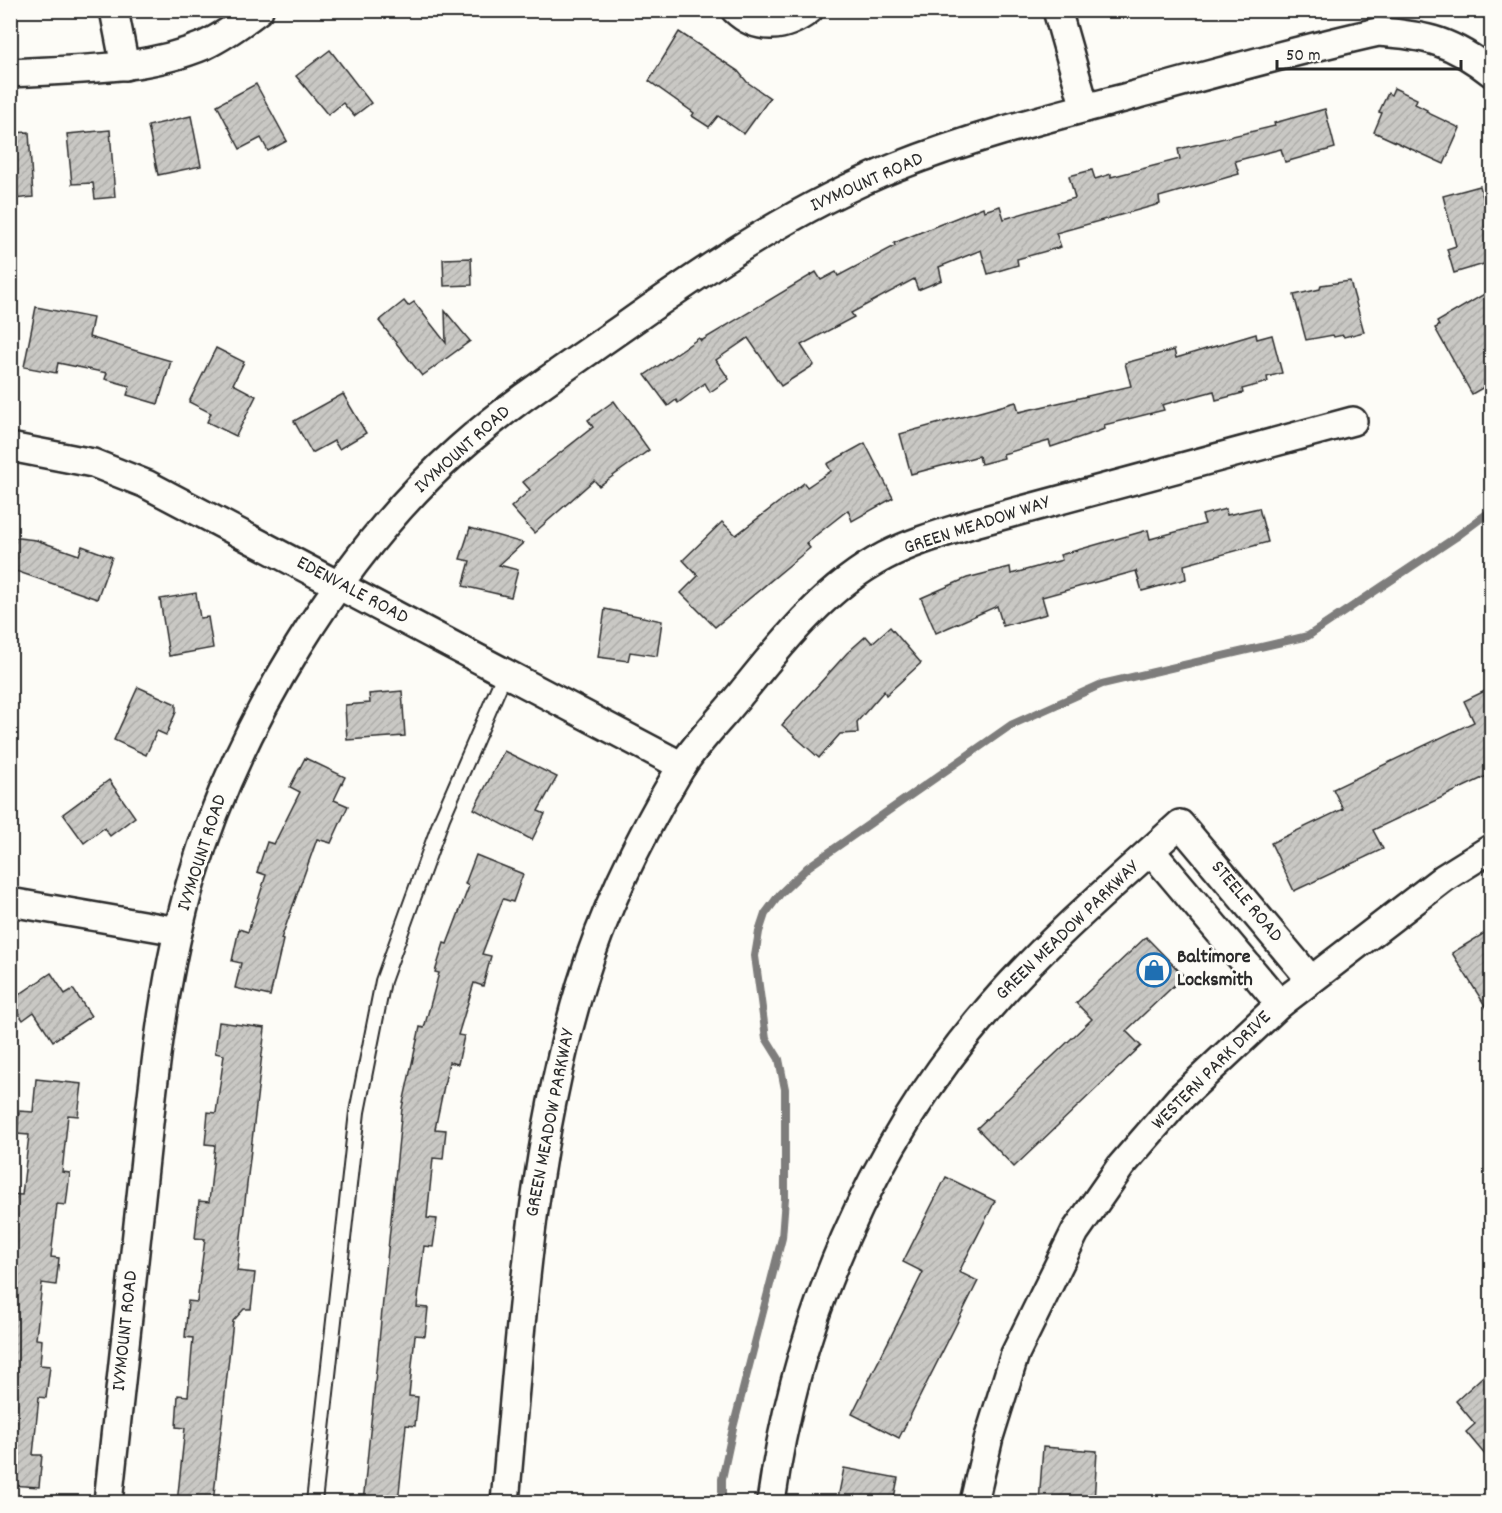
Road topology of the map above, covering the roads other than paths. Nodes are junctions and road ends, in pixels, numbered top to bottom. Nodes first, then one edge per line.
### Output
1 (114, 10) edge
2 (259, 10) edge
3 (735, 10) edge
4 (809, 10) edge
5 (1057, 10) edge
6 (125, 66) junction
7 (1491, 73) edge
8 (10, 74) edge
9 (1085, 108) junction
10 (1353, 421) dead end
11 (10, 447) edge
12 (340, 584) junction
13 (505, 673) junction
14 (682, 766) junction
15 (1180, 824) joint
16 (1491, 848) edge
17 (1151, 851) junction
18 (10, 902) edge
19 (178, 931) junction
20 (1311, 980) junction
21 (1280, 1004) junction
22 (108, 1503) edge
23 (314, 1503) edge
24 (505, 1503) edge
25 (771, 1503) edge
26 (974, 1503) edge

1 - 6 street
2 - 6 street
3 - 4 street
5 - 9 street
6 - 8 street
7 - 9 street, IVYMOUNT ROAD
9 - 12 street, IVYMOUNT ROAD
10 - 14 street, GREEN MEADOW WAY
11 - 12 street, EDENVALE ROAD
12 - 13 street, EDENVALE ROAD
12 - 19 street, IVYMOUNT ROAD
13 - 14 street, EDENVALE ROAD
13 - 23 lane
14 - 24 street, GREEN MEADOW PARKWAY
15 - 17 street, GREEN MEADOW PARKWAY
15 - 20 street, STEELE ROAD
16 - 20 street, WESTERN PARK DRIVE
17 - 21 street, STEELE ROAD
17 - 25 street, GREEN MEADOW PARKWAY
18 - 19 street
19 - 22 street, IVYMOUNT ROAD
20 - 21 street, WESTERN PARK DRIVE
21 - 26 street, WESTERN PARK DRIVE

